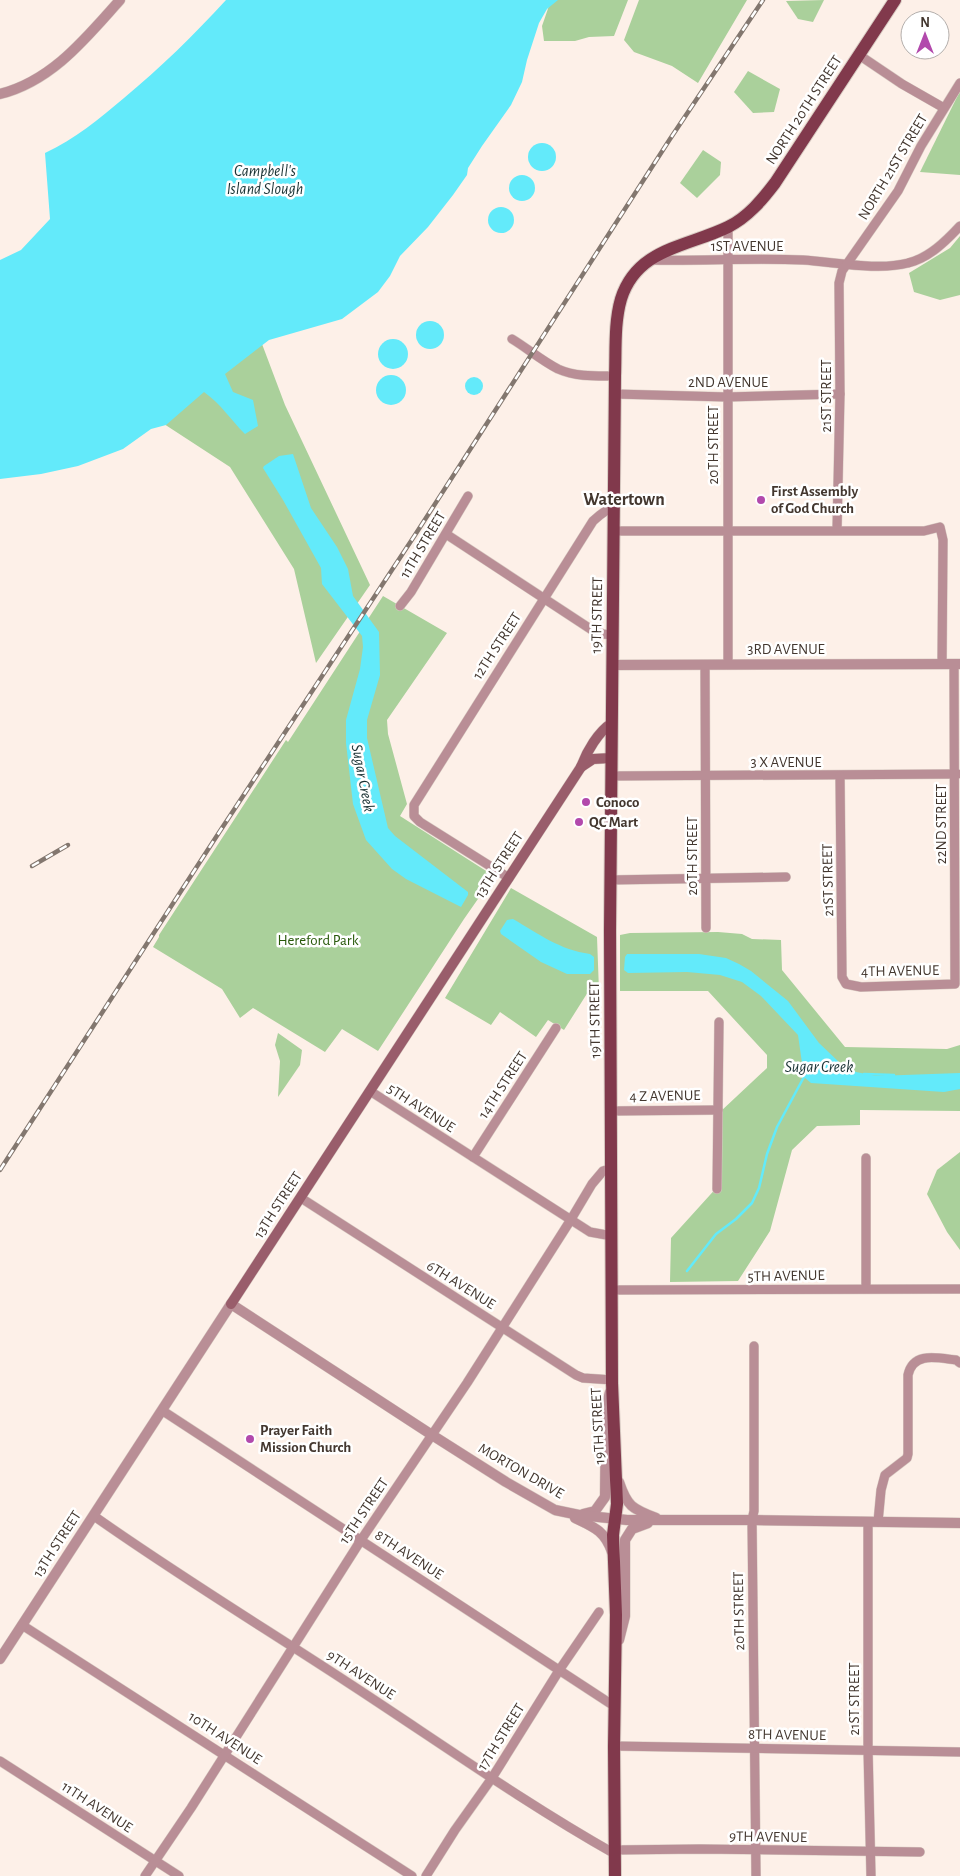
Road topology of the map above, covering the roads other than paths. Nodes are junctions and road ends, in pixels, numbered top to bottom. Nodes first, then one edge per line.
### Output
1 (120, 0) edge
2 (895, 0) edge
3 (859, 55) junction
4 (960, 83) edge
5 (0, 94) edge
6 (944, 108) junction
7 (960, 226) edge
8 (728, 227) junction
9 (648, 260) junction
10 (728, 260) junction
11 (846, 264) junction
12 (512, 339) dead end
13 (615, 376) junction
14 (615, 394) junction
15 (840, 394) junction
16 (727, 397) junction
17 (468, 496) dead end
18 (614, 505) junction
19 (727, 530) junction
20 (837, 530) junction
21 (614, 531) junction
22 (446, 534) junction
23 (544, 598) junction
24 (400, 606) dead end
25 (613, 635) junction
26 (728, 664) junction
27 (942, 664) junction
28 (957, 664) edge
29 (612, 665) junction
30 (706, 665) junction
31 (612, 723) junction
32 (611, 758) junction
33 (581, 766) junction
34 (957, 774) edge
35 (706, 775) junction
36 (611, 776) junction
37 (840, 776) junction
38 (509, 878) junction
39 (786, 878) dead end
40 (706, 879) junction
41 (610, 880) junction
42 (706, 928) dead end
43 (846, 984) joint
44 (955, 984) joint
45 (719, 1022) dead end
46 (556, 1028) dead end
47 (370, 1091) junction
48 (718, 1110) junction
49 (612, 1111) junction
50 (473, 1157) junction
51 (866, 1158) dead end
52 (612, 1168) junction
53 (717, 1189) dead end
54 (301, 1198) junction
55 (570, 1221) junction
56 (612, 1236) junction
57 (866, 1288) junction
58 (960, 1289) edge
59 (612, 1290) junction
60 (231, 1304) junction
61 (502, 1327) junction
62 (754, 1346) dead end
63 (960, 1363) edge
64 (613, 1382) junction
65 (163, 1410) junction
66 (432, 1435) junction
67 (617, 1476) junction
68 (556, 1510) junction
69 (579, 1515) junction
70 (94, 1516) junction
71 (615, 1518) junction
72 (660, 1520) junction
73 (752, 1520) junction
74 (868, 1522) junction
75 (878, 1522) junction
76 (960, 1523) edge
77 (361, 1540) junction
78 (613, 1558) junction
79 (599, 1612) dead end
80 (22, 1625) junction
81 (294, 1647) junction
82 (0, 1659) edge
83 (614, 1661) junction
84 (560, 1669) junction
85 (614, 1706) junction
86 (614, 1746) junction
87 (755, 1748) junction
88 (868, 1749) junction
89 (960, 1752) edge
90 (225, 1754) junction
91 (0, 1761) edge
92 (492, 1778) junction
93 (755, 1850) junction
94 (871, 1851) junction
95 (615, 1852) junction
96 (920, 1852) dead end
97 (155, 1860) junction
98 (144, 1876) edge
99 (179, 1876) edge
100 (412, 1876) edge
101 (426, 1876) edge
102 (615, 1876) edge
103 (756, 1876) edge
104 (871, 1876) edge

1 - 5 street
2 - 3 main road, NORTH 20TH STREET
3 - 6 street
3 - 8 main road, NORTH 20TH STREET
4 - 6 street, NORTH 21ST STREET
6 - 11 street, NORTH 21ST STREET
7 - 11 street, 1ST AVENUE
8 - 9 main road, 19TH STREET
8 - 10 street, 20TH STREET
9 - 10 street, 1ST AVENUE
9 - 13 main road, 19TH STREET
10 - 11 street, 1ST AVENUE
10 - 16 street, 20TH STREET
11 - 15 street, 21ST STREET
12 - 13 street
13 - 14 main road, 19TH STREET
14 - 16 street, 2ND AVENUE
14 - 18 main road, 19TH STREET
15 - 16 street, 2ND AVENUE
15 - 20 street, 21ST STREET
16 - 19 street, 20TH STREET
17 - 22 street, 11TH STREET
18 - 21 main road, 19TH STREET
18 - 23 street, 12TH STREET
19 - 20 street
19 - 21 street
19 - 26 street, 20TH STREET
20 - 27 street
21 - 25 main road, 19TH STREET
22 - 23 street
22 - 24 street, 11TH STREET
23 - 25 street
23 - 38 street, 12TH STREET
25 - 29 main road, 19TH STREET
26 - 27 street, 3RD AVENUE
26 - 30 street, 3RD AVENUE
27 - 28 street, 3RD AVENUE
28 - 34 street, 22ND STREET
29 - 30 street, 3RD AVENUE
29 - 31 main road, 19TH STREET
30 - 35 street, 20TH STREET
31 - 32 main road, 19TH STREET
31 - 33 main road, 13TH STREET
32 - 33 main road
32 - 36 main road, 19TH STREET
33 - 38 main road, 13TH STREET
34 - 37 street, 3 X AVENUE
34 - 44 street, 22ND STREET
35 - 36 street, 3 X AVENUE
35 - 37 street, 3 X AVENUE
35 - 40 street, 20TH STREET
36 - 41 main road, 19TH STREET
37 - 43 street, 21ST STREET
38 - 47 main road, 13TH STREET
39 - 40 street
40 - 41 street
40 - 42 street, 20TH STREET
41 - 49 main road, 19TH STREET
43 - 44 street, 4TH AVENUE
45 - 48 street
46 - 50 street, 14TH STREET
47 - 50 street, 5TH AVENUE
47 - 54 main road, 13TH STREET
48 - 49 street, 4 Z AVENUE
48 - 53 street
49 - 52 main road, 19TH STREET
50 - 55 street, 5TH AVENUE
51 - 57 street
52 - 55 street, 15TH STREET
52 - 56 main road, 19TH STREET
54 - 60 main road, 13TH STREET
54 - 61 street, 6TH AVENUE
55 - 56 street, 5TH AVENUE
55 - 61 street, 15TH STREET
56 - 59 main road, 19TH STREET
57 - 58 street, 5TH AVENUE
57 - 59 street, 5TH AVENUE
59 - 64 main road, 19TH STREET
60 - 65 street, 13TH STREET
60 - 66 street, MORTON DRIVE
61 - 64 street, 6TH AVENUE
61 - 66 street, 15TH STREET
62 - 73 street, 20TH STREET
63 - 75 street
64 - 67 main road, 19TH STREET
64 - 69 street
65 - 70 street, 13TH STREET
65 - 77 street, 8TH AVENUE
66 - 68 street, MORTON DRIVE
66 - 77 street, 15TH STREET
67 - 71 main road, 19TH STREET
67 - 72 street
68 - 69 street, MORTON DRIVE
68 - 78 street
69 - 71 street, MORTON DRIVE
70 - 80 street, 13TH STREET
70 - 81 street, 9TH AVENUE
71 - 72 street, MORTON DRIVE
71 - 78 main road, 19TH STREET
72 - 73 street, MORTON DRIVE
72 - 83 street
73 - 74 street, MORTON DRIVE
73 - 87 street, 20TH STREET
74 - 75 street, MORTON DRIVE
74 - 88 street, 21ST STREET
75 - 76 street, MORTON DRIVE
77 - 81 street, 15TH STREET
77 - 84 street, 8TH AVENUE
78 - 83 main road, 19TH STREET
79 - 84 street, 17TH STREET
80 - 82 street, 13TH STREET
80 - 90 street, 10TH AVENUE
81 - 90 street, 15TH STREET
81 - 92 street, 9TH AVENUE
83 - 85 main road, 19TH STREET
84 - 85 street, 8TH AVENUE
84 - 92 street, 17TH STREET
85 - 86 main road, 19TH STREET
86 - 87 street, 8TH AVENUE
86 - 95 main road, 19TH STREET
87 - 88 street, 8TH AVENUE
87 - 93 street, 20TH STREET
88 - 89 street, 8TH AVENUE
88 - 94 street, 21ST STREET
90 - 97 street, 15TH STREET
90 - 100 street, 10TH AVENUE
91 - 97 street, 11TH AVENUE
92 - 95 street, 9TH AVENUE
92 - 101 street, 17TH STREET
93 - 94 street, 9TH AVENUE
93 - 95 street, 9TH AVENUE
93 - 103 street, 20TH STREET
94 - 96 street, 9TH AVENUE
94 - 104 street, 21ST STREET
95 - 102 main road, 19TH STREET
97 - 98 street, 15TH STREET
97 - 99 street, 11TH AVENUE

